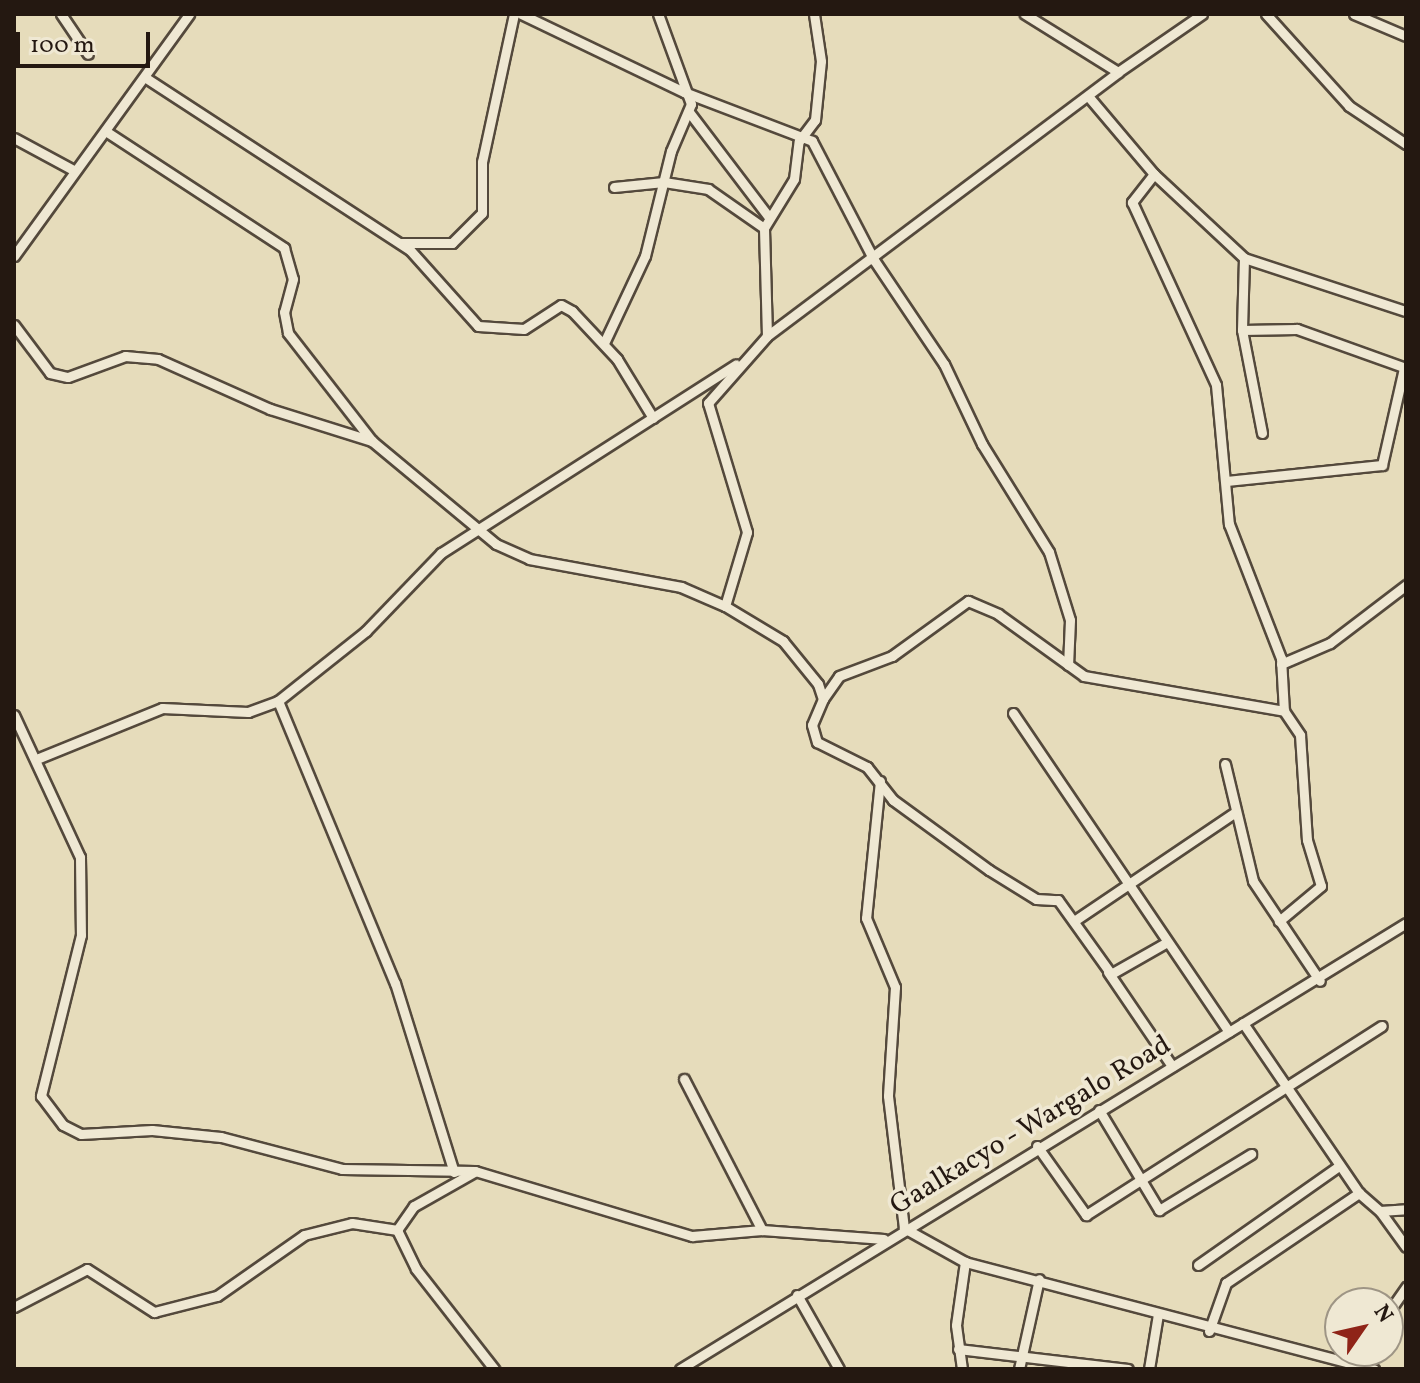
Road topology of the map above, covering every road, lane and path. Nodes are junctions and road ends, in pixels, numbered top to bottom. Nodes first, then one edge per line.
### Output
1 (61, 14) edge
2 (189, 14) edge
3 (514, 14) edge
4 (521, 14) edge
5 (658, 14) edge
6 (814, 14) edge
7 (1025, 14) edge
8 (1266, 14) edge
9 (1354, 14) edge
10 (1197, 16) edge
11 (1406, 36) edge
12 (88, 54) dead end
13 (1118, 72) junction
14 (146, 78) junction
15 (684, 92) junction
16 (1088, 96) junction
17 (689, 112) junction
18 (107, 132) junction
19 (14, 138) edge
20 (802, 139) junction
21 (1406, 144) edge
22 (75, 171) junction
23 (1154, 174) junction
24 (664, 182) junction
25 (614, 187) dead end
26 (768, 216) junction
27 (764, 228) junction
28 (400, 243) junction
29 (14, 256) edge
30 (1244, 258) junction
31 (874, 260) junction
32 (1405, 311) edge
33 (14, 325) edge
34 (1242, 330) junction
35 (767, 336) junction
36 (604, 343) junction
37 (736, 364) junction
38 (1405, 368) edge
39 (653, 418) junction
40 (1262, 433) dead end
41 (372, 441) junction
42 (1226, 481) junction
43 (480, 529) junction
44 (1406, 585) edge
45 (725, 606) junction
46 (1281, 664) junction
47 (1068, 665) junction
48 (823, 699) junction
49 (278, 701) junction
50 (1284, 711) junction
51 (1013, 713) dead end
52 (14, 715) edge
53 (39, 758) junction
54 (1225, 764) dead end
55 (881, 778) junction
56 (1234, 813) junction
57 (1126, 885) junction
58 (1074, 921) junction
59 (1279, 921) junction
60 (1406, 924) edge
61 (1167, 942) junction
62 (1106, 969) junction
63 (1320, 981) junction
64 (1243, 1023) junction
65 (1382, 1026) dead end
66 (1229, 1032) junction
67 (1172, 1066) junction
68 (684, 1079) dead end
69 (1286, 1086) junction
70 (1099, 1110) junction
71 (1037, 1146) junction
72 (1251, 1154) dead end
73 (1339, 1166) junction
74 (475, 1171) junction
75 (454, 1172) junction
76 (1140, 1181) junction
77 (1359, 1193) junction
78 (1406, 1209) edge
79 (1380, 1211) junction
80 (904, 1228) junction
81 (397, 1230) junction
82 (762, 1230) junction
83 (884, 1239) junction
84 (1406, 1247) edge
85 (965, 1262) junction
86 (1198, 1265) dead end
87 (1039, 1279) junction
88 (797, 1295) junction
89 (14, 1307) edge
90 (1158, 1314) junction
91 (1209, 1331) junction
92 (958, 1349) junction
93 (1020, 1357) junction
94 (1324, 1358) edge
95 (1097, 1367) edge
96 (683, 1368) edge
97 (494, 1369) edge
98 (839, 1369) edge
99 (962, 1369) edge
100 (1019, 1369) edge
101 (1128, 1369) edge
102 (1149, 1369) edge

1 - 12 street
2 - 14 street
3 - 28 street
4 - 15 street
5 - 15 street
6 - 20 street
7 - 13 street
8 - 21 street
9 - 11 street
10 - 13 street
13 - 16 street
14 - 18 street
14 - 28 street
15 - 17 street
15 - 20 street
16 - 23 street
16 - 31 street
17 - 24 street
17 - 26 street
18 - 22 street
18 - 41 street
19 - 22 street
20 - 26 street
20 - 31 street
22 - 29 street
23 - 30 street
23 - 42 street
24 - 25 street
24 - 27 street
24 - 36 street
26 - 27 street
27 - 35 street
28 - 36 street
30 - 32 street
30 - 34 street
31 - 35 street
31 - 47 street
33 - 41 street
34 - 38 street
34 - 40 street
35 - 37 street
36 - 39 street
37 - 39 street
37 - 45 street
38 - 42 street
39 - 43 street
41 - 43 street
42 - 46 street
43 - 45 street
43 - 49 street
44 - 46 street
45 - 48 street
46 - 50 street
47 - 48 street
47 - 50 street
48 - 55 street
49 - 53 street
49 - 75 street
50 - 59 street
51 - 57 street
52 - 53 street
53 - 75 street
54 - 56 street
55 - 58 street
55 - 80 street
56 - 57 street
56 - 59 street
57 - 58 street
57 - 61 street
58 - 62 street
59 - 63 street
60 - 63 street, Gaalkacyo - Wargalo Road
61 - 62 street
61 - 66 street
62 - 67 street
63 - 64 street, Gaalkacyo - Wargalo Road
64 - 66 street, Gaalkacyo - Wargalo Road
64 - 69 street
65 - 69 street
66 - 67 street, Gaalkacyo - Wargalo Road
67 - 70 street, Gaalkacyo - Wargalo Road
68 - 82 street
69 - 73 street
69 - 76 street
70 - 71 street, Gaalkacyo - Wargalo Road
70 - 76 street
71 - 76 street
71 - 80 street, Gaalkacyo - Wargalo Road
72 - 76 street
73 - 77 street
73 - 86 street
74 - 75 street
74 - 81 street
74 - 82 street
77 - 79 street
77 - 91 street
78 - 79 street
79 - 84 street
80 - 83 street, Gaalkacyo - Wargalo Road
80 - 85 street
81 - 89 street
81 - 97 street
82 - 83 street
83 - 88 street, Gaalkacyo - Wargalo Road
85 - 87 street
85 - 92 street
87 - 90 street
87 - 93 street
88 - 96 street, Gaalkacyo - Wargalo Road
88 - 98 street
90 - 91 street
90 - 102 street
91 - 94 street
92 - 93 street
92 - 99 street
93 - 95 street
93 - 100 street
95 - 101 street

